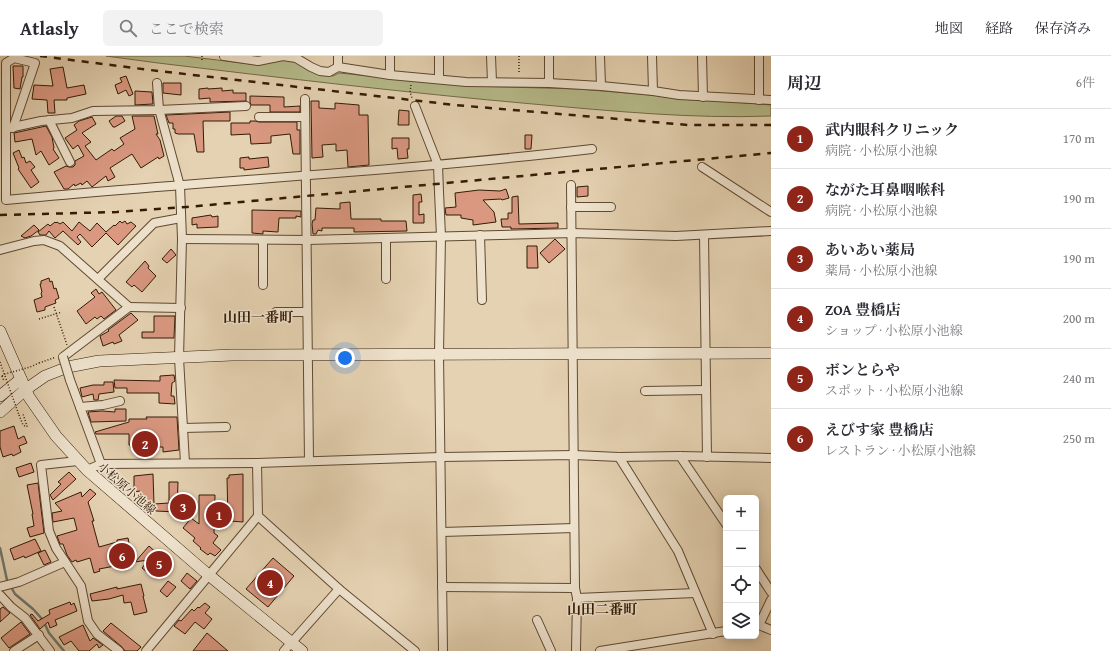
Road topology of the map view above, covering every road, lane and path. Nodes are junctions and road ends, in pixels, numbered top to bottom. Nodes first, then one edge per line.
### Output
1 (202, 56) edge
2 (230, 56) edge
3 (283, 56) edge
4 (338, 56) edge
5 (390, 56) edge
6 (439, 56) edge
7 (491, 56) edge
8 (518, 56) edge
9 (549, 56) edge
10 (600, 56) edge
11 (652, 56) edge
12 (702, 56) edge
13 (759, 56) edge
14 (202, 60) dead end
15 (338, 67) junction
16 (390, 74) junction
17 (439, 79) junction
18 (492, 82) junction
19 (157, 83) dead end
20 (519, 83) junction
21 (549, 83) junction
22 (601, 86) junction
23 (653, 91) junction
24 (3, 97) edge
25 (703, 97) junction
26 (305, 99) dead end
27 (759, 100) junction
28 (771, 100) edge
29 (246, 106) dead end
30 (415, 106) dead end
31 (159, 110) junction
32 (259, 117) dead end
33 (305, 117) junction
34 (49, 120) junction
35 (10, 128) junction
36 (592, 149) dead end
37 (70, 162) dead end
38 (438, 164) junction
39 (702, 167) dead end
40 (306, 175) junction
41 (571, 185) dead end
42 (180, 186) junction
43 (611, 206) dead end
44 (571, 207) junction
45 (771, 212) edge
46 (181, 218) junction
47 (771, 231) edge
48 (572, 233) junction
49 (480, 235) junction
50 (704, 235) junction
51 (441, 236) junction
52 (386, 238) junction
53 (182, 239) junction
54 (263, 240) junction
55 (307, 240) junction
56 (0, 250) edge
57 (98, 279) junction
58 (386, 279) dead end
59 (263, 285) dead end
60 (482, 300) dead end
61 (54, 307) dead end
62 (129, 307) junction
63 (181, 308) junction
64 (62, 312) dead end
65 (276, 312) dead end
66 (307, 312) junction
67 (56, 314) junction
68 (39, 319) dead end
69 (0, 331) edge
70 (573, 353) junction
71 (705, 353) junction
72 (771, 353) edge
73 (439, 354) junction
74 (66, 355) junction
75 (307, 355) junction
76 (179, 358) junction
77 (0, 362) edge
78 (5, 374) junction
79 (2, 376) dead end
80 (45, 376) junction
81 (20, 380) junction
82 (25, 390) junction
83 (706, 390) junction
84 (645, 391) dead end
85 (0, 396) edge
86 (120, 400) dead end
87 (80, 407) junction
88 (0, 412) edge
89 (23, 414) dead end
90 (226, 427) dead end
91 (183, 428) junction
92 (574, 456) junction
93 (680, 456) junction
94 (441, 457) junction
95 (619, 457) junction
96 (707, 457) junction
97 (771, 458) edge
98 (78, 461) junction
99 (309, 461) junction
100 (185, 463) junction
101 (257, 463) junction
102 (101, 464) junction
103 (87, 470) junction
104 (258, 516) junction
105 (723, 520) edge
106 (574, 528) junction
107 (442, 532) junction
108 (65, 562) junction
109 (209, 574) junction
110 (759, 574) edge
111 (6, 585) edge
112 (442, 587) junction
113 (575, 588) junction
114 (339, 589) junction
115 (771, 592) edge
116 (695, 593) junction
117 (0, 595) edge
118 (577, 598) junction
119 (771, 600) edge
120 (537, 620) dead end
121 (759, 623) edge
122 (759, 625) edge
123 (771, 630) edge
124 (723, 632) edge
125 (713, 634) junction
126 (39, 635) junction
127 (288, 647) edge
128 (14, 651) edge
129 (50, 651) edge
130 (119, 651) edge
131 (146, 651) edge
132 (302, 651) edge
133 (415, 651) edge
134 (443, 651) edge
135 (551, 651) edge
136 (576, 651) edge
137 (600, 651) edge

1 - 14 path
2 - 3 street
3 - 15 street
4 - 15 street
5 - 16 street
6 - 17 street
7 - 18 street
8 - 20 path
9 - 21 street
10 - 22 street
11 - 23 street
12 - 25 street
13 - 27 street
15 - 16 street
16 - 17 street
17 - 18 street
18 - 20 street
19 - 31 street
20 - 21 street
21 - 22 street
22 - 23 street
23 - 25 street
24 - 35 street
24 - 35 street
25 - 27 street
26 - 33 street
27 - 28 street
29 - 31 street
30 - 38 street
31 - 34 street
31 - 42 street
32 - 33 street
33 - 40 street
34 - 35 street
34 - 37 street
35 - 42 street
36 - 38 street
38 - 40 street
38 - 51 street
39 - 45 street
40 - 42 street
40 - 55 street
41 - 44 street
42 - 46 street
43 - 44 street
44 - 48 street
46 - 53 street
46 - 57 street
47 - 50 street
48 - 49 street
48 - 50 street
48 - 70 street
49 - 51 street
49 - 60 street
50 - 71 street
51 - 52 street
51 - 73 street
52 - 55 street
52 - 58 street
53 - 54 street
53 - 63 street
54 - 55 street
54 - 59 street
55 - 66 street
56 - 57 street
57 - 62 street
61 - 67 path
62 - 63 street
62 - 74 street
63 - 76 street
64 - 67 path
65 - 66 street
66 - 75 street
67 - 68 path
67 - 74 path
69 - 81 street, 小松原小池線
70 - 71 street
70 - 73 street
70 - 92 street
71 - 72 street
71 - 83 street
73 - 75 street
73 - 94 street
74 - 78 path, bridge
74 - 87 street, bridge
75 - 76 street
75 - 99 street
76 - 80 street
76 - 91 street
77 - 78 path, bridge
78 - 79 path, bridge
78 - 89 path, bridge
80 - 81 street
80 - 82 street
81 - 82 street, 小松原小池線
81 - 85 street
82 - 88 street
82 - 98 street, 小松原小池線
83 - 84 street
83 - 96 street
86 - 87 street
87 - 102 street
90 - 91 street
91 - 100 street
92 - 94 street
92 - 95 street
92 - 106 street
93 - 95 street
93 - 96 street
93 - 105 street
94 - 99 street
94 - 107 street
95 - 116 street
96 - 97 street
98 - 103 street, 小松原小池線
98 - 108 street
99 - 101 street
100 - 101 street
100 - 102 street
101 - 104 street
102 - 103 street
103 - 109 street, 小松原小池線
104 - 109 street
104 - 114 street
106 - 107 street
106 - 113 street
107 - 112 street
108 - 111 street
108 - 130 street
109 - 127 street, 小松原小池線
109 - 131 street
110 - 115 street
112 - 113 street
112 - 134 street
113 - 118 street
114 - 127 street
114 - 133 street
116 - 118 street
116 - 125 street
117 - 126 street
118 - 136 street
119 - 121 street
120 - 135 street
122 - 123 street
124 - 125 street
125 - 137 street
126 - 128 street
126 - 129 street
127 - 132 street, 小松原小池線

